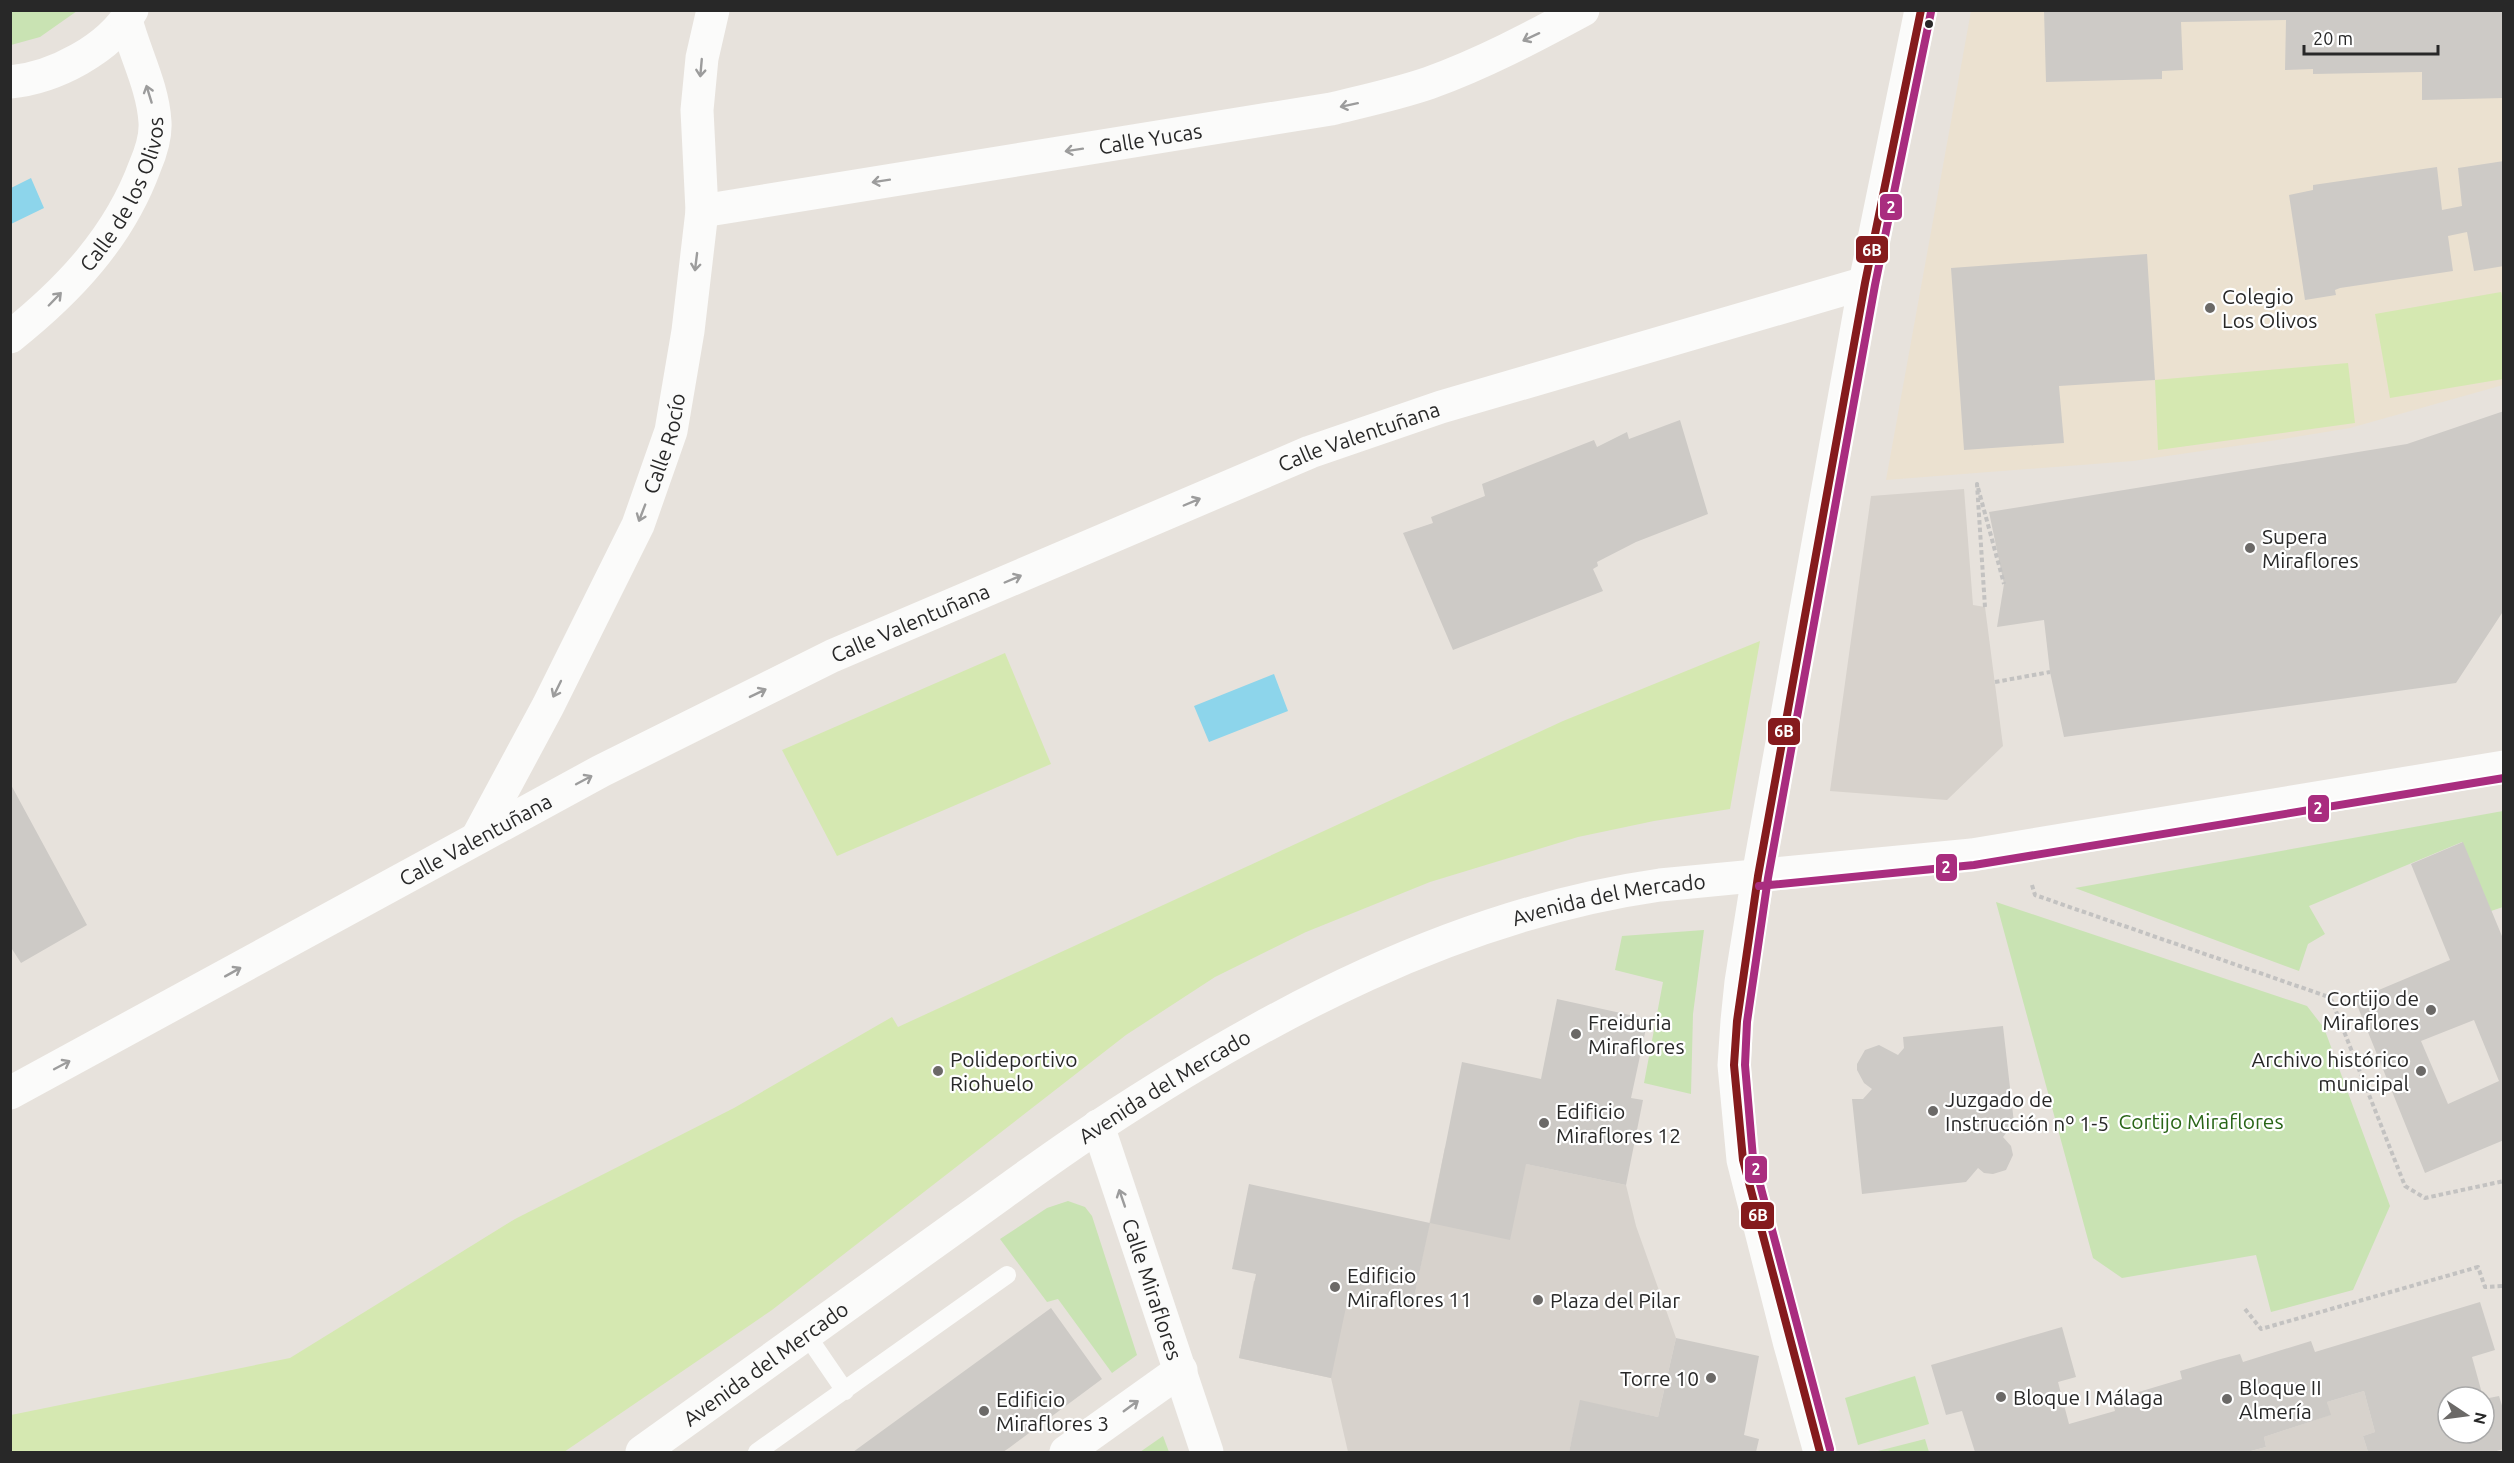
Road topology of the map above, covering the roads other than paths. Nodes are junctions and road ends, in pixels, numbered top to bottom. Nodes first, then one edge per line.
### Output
1 (713, 10) edge
2 (1583, 10) edge
3 (1921, 10) edge
4 (129, 15) edge
5 (10, 82) edge
6 (702, 211) junction
7 (1865, 283) junction
8 (10, 337) edge
9 (2504, 767) edge
10 (477, 838) junction
11 (1758, 876) junction
12 (10, 1093) edge
13 (1098, 1126) junction
14 (1007, 1275) dead end
15 (806, 1334) junction
16 (1181, 1370) junction
17 (845, 1391) junction
18 (642, 1452) edge
19 (757, 1452) edge
20 (1066, 1452) edge
21 (1207, 1452) edge
22 (1820, 1452) edge

1 -> 6 street, Calle Rocío
2 -> 6 street, Calle Yucas
3 - 7 street
4 - 5 street
8 -> 4 street, Calle de los Olivos
6 -> 10 street, Calle Rocío
10 -> 7 street, Calle Valentuñana
7 - 11 street
9 - 11 street, Avenida del Mercado
12 -> 10 street, Calle Valentuñana
11 - 13 street, Avenida del Mercado
11 - 22 street
13 - 15 street, Avenida del Mercado
16 -> 13 street, Calle Miraflores
14 - 17 lane
15 - 17 lane
15 - 18 street, Avenida del Mercado
20 -> 16 street
16 - 21 street, Calle Miraflores
17 - 19 lane

